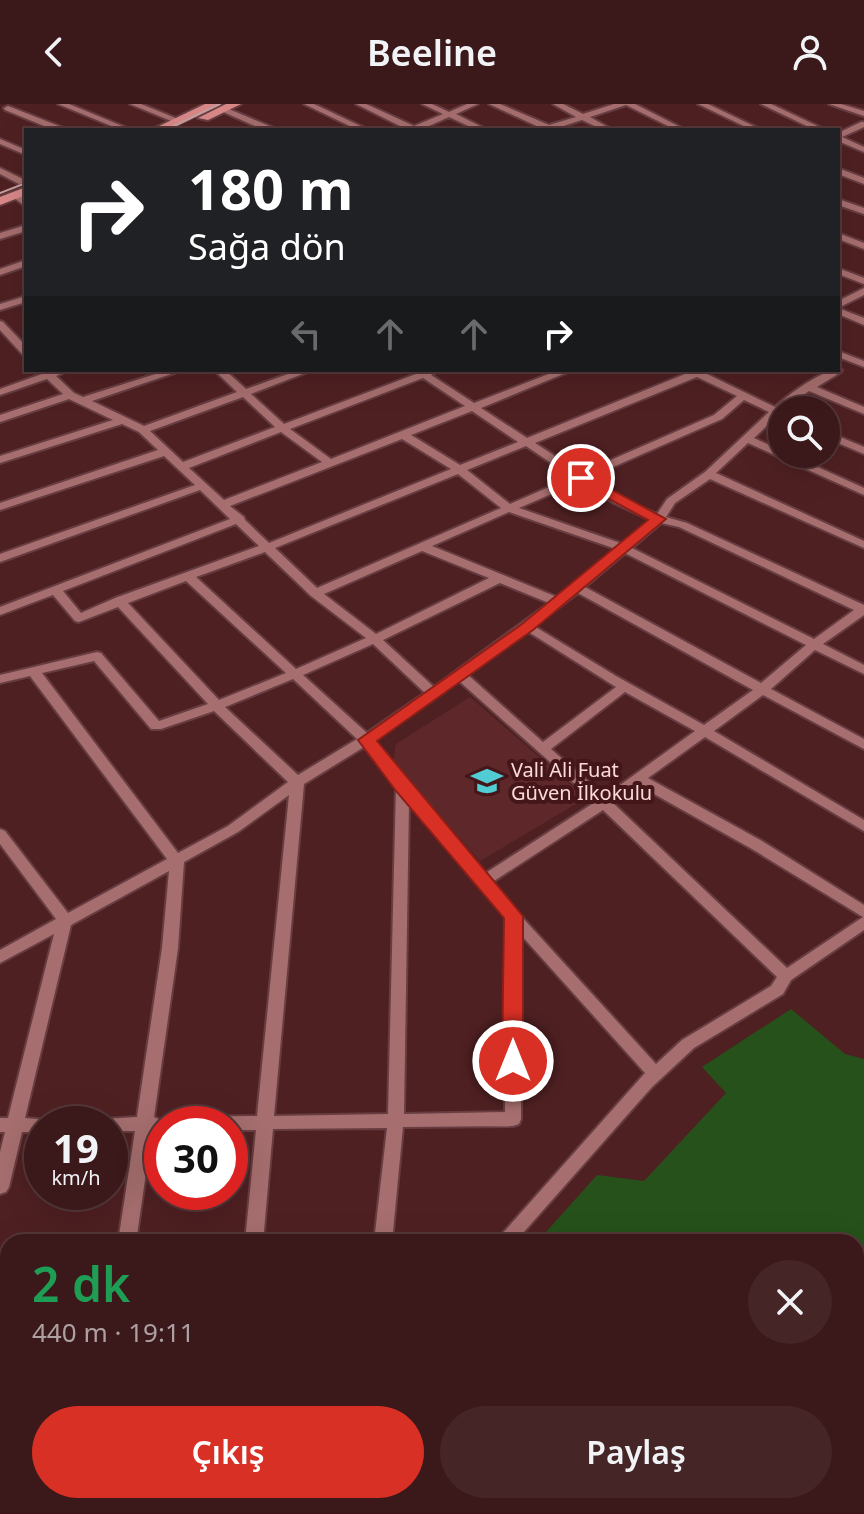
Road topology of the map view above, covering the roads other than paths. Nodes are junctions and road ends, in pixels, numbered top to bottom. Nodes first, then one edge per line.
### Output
1 (19, 104) edge
2 (62, 104) edge
3 (134, 104) edge
4 (308, 104) edge
5 (360, 104) edge
6 (426, 104) edge
7 (474, 104) edge
8 (493, 104) edge
9 (557, 104) edge
10 (622, 104) edge
11 (629, 104) edge
12 (720, 104) edge
13 (765, 104) edge
14 (833, 104) edge
15 (705, 105) edge
16 (216, 106) edge
17 (4, 109) edge
18 (864, 114) edge
19 (450, 115) junction
20 (585, 116) junction
21 (864, 124) edge
22 (178, 126) edge
23 (56, 128) edge
24 (123, 128) edge
25 (262, 128) edge
26 (361, 128) edge
27 (410, 128) edge
28 (419, 128) edge
29 (479, 128) edge
30 (544, 128) edge
31 (549, 128) edge
32 (606, 128) edge
33 (678, 128) edge
34 (754, 128) edge
35 (818, 128) edge
36 (840, 136) edge
37 (840, 138) edge
38 (0, 141) edge
39 (864, 150) edge
40 (24, 152) edge
41 (864, 167) edge
42 (0, 171) edge
43 (842, 173) edge
44 (864, 181) edge
45 (0, 191) edge
46 (23, 191) edge
47 (0, 201) edge
48 (840, 203) edge
49 (864, 211) edge
50 (24, 229) edge
51 (0, 236) edge
52 (840, 237) edge
53 (864, 246) edge
54 (24, 264) edge
55 (0, 272) edge
56 (840, 272) edge
57 (864, 281) edge
58 (864, 291) edge
59 (24, 300) edge
60 (840, 304) edge
61 (0, 307) edge
62 (840, 312) edge
63 (864, 322) edge
64 (0, 324) edge
65 (21, 339) edge
66 (840, 355) edge
67 (859, 362) edge
68 (840, 369) edge
69 (172, 372) edge
70 (221, 372) edge
71 (303, 372) edge
72 (422, 372) edge
73 (426, 372) edge
74 (563, 372) edge
75 (699, 372) edge
76 (703, 372) edge
77 (834, 372) edge
78 (46, 373) edge
79 (808, 387) junction
80 (0, 392) edge
81 (70, 395) junction
82 (245, 395) junction
83 (744, 395) junction
84 (798, 396) edge
85 (86, 400) junction
86 (471, 406) junction
87 (768, 407) edge
88 (864, 411) edge
89 (0, 419) edge
90 (123, 420) junction
91 (768, 422) edge
92 (282, 428) junction
93 (143, 430) junction
94 (404, 435) junction
95 (747, 439) junction
96 (840, 440) edge
97 (527, 441) junction
98 (864, 451) edge
99 (164, 452) junction
100 (0, 460) edge
101 (331, 464) junction
102 (181, 467) junction
103 (459, 469) junction
104 (709, 474) junction
105 (581, 478) junction
106 (202, 486) junction
107 (864, 492) edge
108 (225, 504) junction
109 (0, 507) edge
110 (510, 509) junction
111 (240, 519) junction
112 (659, 519) junction
113 (864, 545) edge
114 (268, 547) junction
115 (423, 547) junction
116 (624, 548) junction
117 (0, 558) edge
118 (188, 576) junction
119 (500, 578) junction
120 (577, 588) junction
121 (55, 590) junction
122 (315, 593) junction
123 (119, 601) junction
124 (558, 602) junction
125 (864, 609) edge
126 (0, 611) edge
127 (528, 627) junction
128 (375, 639) junction
129 (815, 644) junction
130 (864, 670) edge
131 (34, 672) junction
132 (294, 672) junction
133 (460, 675) junction
134 (0, 679) edge
135 (624, 687) junction
136 (763, 689) junction
137 (433, 693) junction
138 (218, 707) junction
139 (703, 730) junction
140 (366, 740) junction
141 (864, 745) edge
142 (542, 749) junction
143 (636, 778) junction
144 (297, 782) junction
145 (402, 787) junction
146 (604, 803) junction
147 (864, 826) edge
148 (0, 834) edge
149 (177, 861) junction
150 (482, 882) junction
151 (864, 912) edge
152 (513, 916) junction
153 (65, 920) junction
154 (864, 922) edge
155 (0, 957) edge
156 (786, 976) junction
157 (655, 1074) junction
158 (159, 1106) edge
159 (396, 1118) junction
160 (248, 1123) edge
161 (267, 1123) junction
162 (6, 1125) edge
163 (144, 1177) edge
164 (0, 1187) edge
165 (129, 1234) edge
166 (255, 1234) edge
167 (384, 1234) edge
168 (511, 1234) edge

1 - 17 street
2 - 24 street
3 - 22 street
4 - 26 street
5 - 27 street
6 - 19 street
7 - 19 street
8 - 30 street
9 - 20 street
10 - 20 street
11 - 33 street
12 - 15 street
13 - 35 street
14 - 18 street
15 - 34 street
16 - 22 main road
16 - 25 street
17 - 23 street
19 - 28 street
19 - 29 street
20 - 31 street
20 - 32 street
21 - 36 street
37 - 39 street
38 - 40 street
41 - 43 street
42 - 46 street
43 - 44 street
45 - 46 main road
46 - 47 main road
48 - 49 street
50 - 51 street
52 - 53 street
54 - 55 street
56 - 57 street
58 - 60 street
59 - 61 street
62 - 63 street
64 - 65 street
66 - 67 street
67 - 68 street
69 - 85 street
70 - 82 street
71 - 82 street
72 - 92 street
73 - 86 street
74 - 86 street
75 - 97 street
76 - 83 street
77 - 79 street
78 - 80 street
78 - 81 street
79 - 84 street
79 - 88 street
81 - 85 street
81 - 89 street
82 - 92 street
82 - 93 street
83 - 87 street
83 - 105 street
85 - 90 street
86 - 94 street
86 - 97 street
90 - 93 street
90 - 100 street
91 - 95 street
92 - 101 street
92 - 102 street
93 - 99 street
94 - 101 street
94 - 103 street
95 - 104 street
95 - 107 street
96 - 98 street
97 - 103 street
97 - 105 street
99 - 102 street
99 - 109 street
101 - 108 street
102 - 106 street
103 - 110 street
103 - 114 street
104 - 112 street
104 - 113 street
105 - 110 street
105 - 112 street
106 - 108 street
106 - 117 street
108 - 111 street
110 - 115 street
110 - 116 street
111 - 114 street
111 - 121 street
112 - 116 street
112 - 125 street
114 - 118 street
114 - 122 street
115 - 119 street
115 - 122 street
116 - 120 street
116 - 129 street
118 - 123 street
118 - 132 street
119 - 124 street
119 - 128 street
120 - 124 street
120 - 136 street
121 - 123 street
121 - 126 street
122 - 128 street
123 - 138 street
124 - 127 street
125 - 129 street
127 - 133 street
127 - 135 street
128 - 132 street
128 - 137 street
129 - 130 street
129 - 136 street
131 - 134 street
131 - 138 street
131 - 149 street
132 - 138 street
132 - 140 street
133 - 137 street
133 - 142 street
135 - 139 street
135 - 142 street
136 - 139 street
136 - 141 street
137 - 140 street
138 - 144 street
139 - 143 street
139 - 147 street
140 - 144 street
140 - 145 street
142 - 146 street
143 - 146 street
143 - 151 street
144 - 149 street
144 - 161 street
145 - 150 street
145 - 159 street
146 - 150 street
146 - 156 street
148 - 153 street
149 - 153 street
149 - 158 street
150 - 152 street
152 - 157 street
152 - 159 street
153 - 155 street
153 - 162 street
154 - 156 street
156 - 157 street
157 - 168 street
159 - 161 street
159 - 167 street
160 - 161 street
161 - 166 street
162 - 164 street
163 - 165 street

